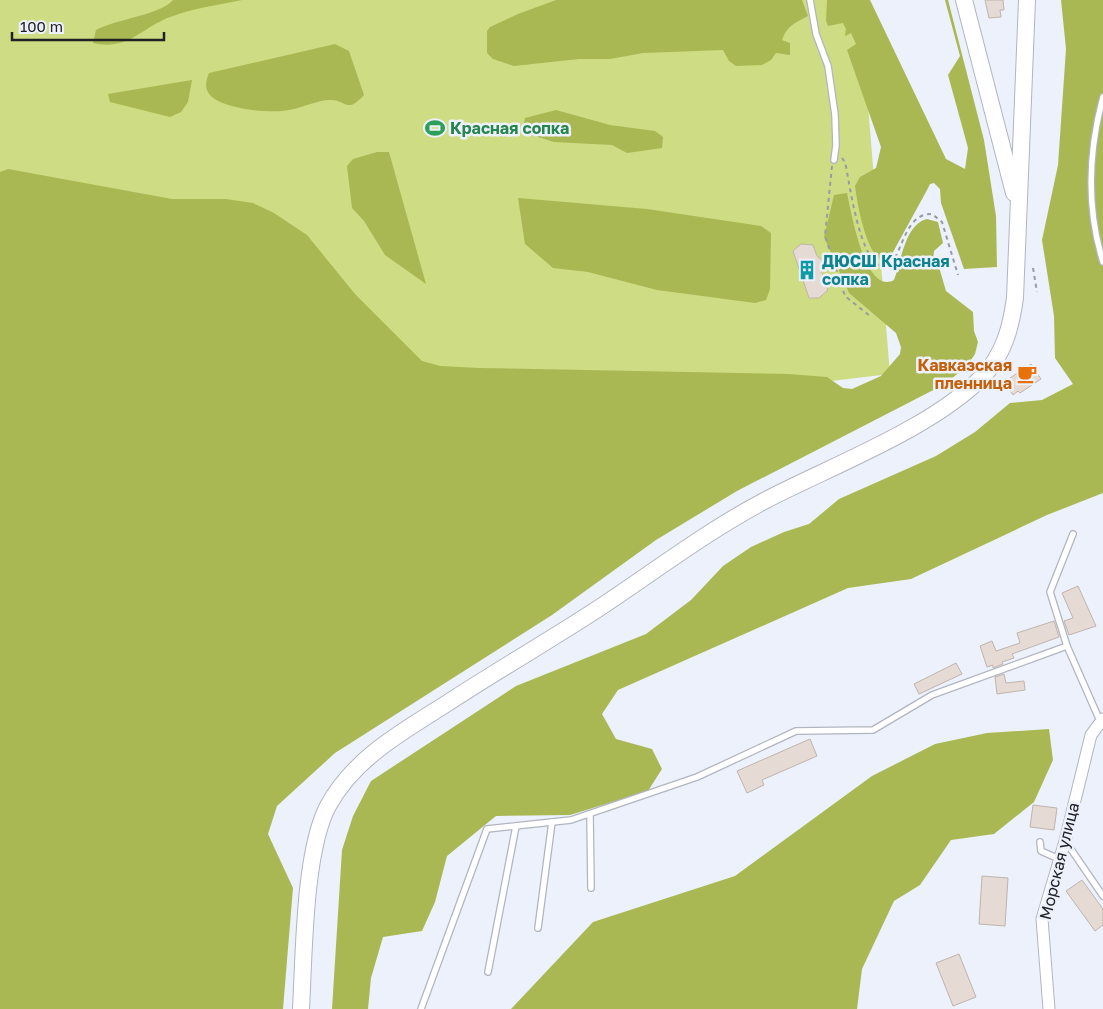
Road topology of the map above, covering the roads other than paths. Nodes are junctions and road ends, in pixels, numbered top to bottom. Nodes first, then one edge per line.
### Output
1 (810, 0) edge
2 (964, 0) edge
3 (1027, 0) edge
4 (1103, 97) edge
5 (834, 160) road end
6 (1018, 222) junction
7 (1103, 262) edge
8 (1073, 534) dead end
9 (1067, 646) junction
10 (1102, 720) edge
11 (590, 814) junction
12 (552, 822) junction
13 (516, 826) junction
14 (1065, 840) junction
15 (1040, 842) dead end
16 (1059, 859) junction
17 (591, 888) dead end
18 (1103, 896) edge
19 (538, 928) dead end
20 (488, 972) dead end
21 (301, 1009) edge
22 (421, 1009) edge
23 (1049, 1009) edge

1 - 5 lane
2 - 6 street
3 - 6 street
4 - 7 lane
6 - 21 street
8 - 9 lane
9 - 10 lane
9 - 11 lane
10 - 14 street, Морская улица
11 - 12 lane
11 - 17 lane
12 - 13 lane
12 - 19 lane
13 - 20 lane
13 - 22 lane
14 - 16 street, Морская улица
14 - 18 lane
15 - 16 lane
16 - 23 street, Морская улица

